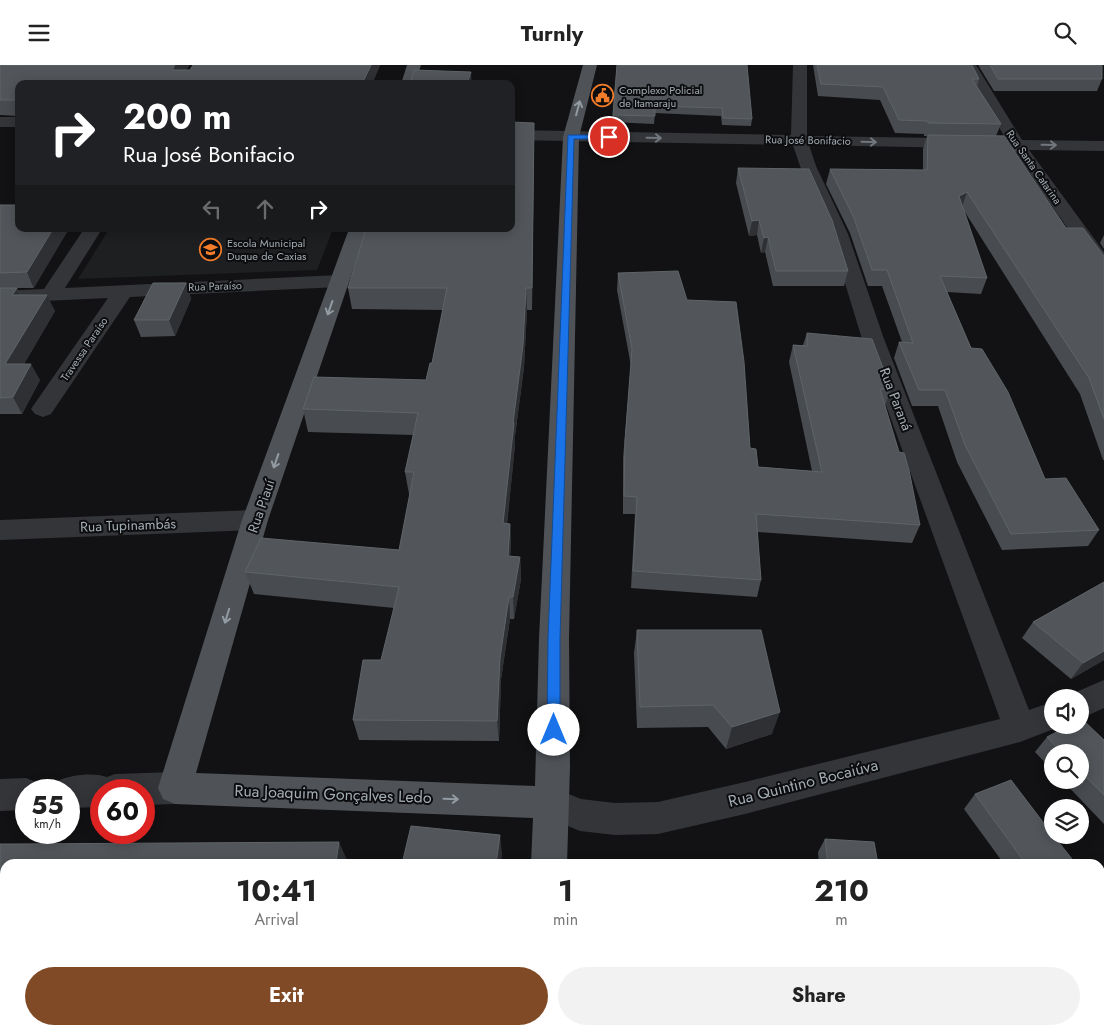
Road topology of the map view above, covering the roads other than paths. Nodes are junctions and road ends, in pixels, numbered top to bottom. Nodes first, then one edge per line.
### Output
1 (414, 65) edge
2 (590, 65) edge
3 (800, 65) edge
4 (969, 65) edge
5 (409, 80) edge
6 (0, 122) edge
7 (15, 122) edge
8 (515, 135) edge
9 (571, 137) junction
10 (799, 140) junction
11 (1017, 144) junction
12 (1104, 146) edge
13 (91, 232) edge
14 (357, 232) edge
15 (1104, 266) edge
16 (340, 281) junction
17 (124, 289) junction
18 (51, 294) junction
19 (0, 297) edge
20 (43, 409) dead end
21 (255, 520) junction
22 (0, 530) edge
23 (1104, 693) edge
24 (1089, 700) edge
25 (1044, 719) edge
26 (1020, 728) junction
27 (175, 788) junction
28 (155, 789) edge
29 (15, 794) edge
30 (0, 795) edge
31 (551, 803) junction
32 (549, 859) edge

1 - 5 main road
9 -> 2 main road
3 - 10 street, Rua Paraná
4 - 11 street, Rua Santa Catarina
6 - 7 street
8 - 9 street, Rua José Bonifacio
9 -> 10 street, Rua José Bonifacio
9 - 31 main road
10 -> 11 street, Rua José Bonifacio
10 - 26 street, Rua Paraná
11 -> 12 street, Rua José Bonifacio
11 - 15 street, Rua Santa Catarina
13 - 18 street
14 - 16 main road, Rua Piauí
16 - 17 street, Rua Paraíso
16 -> 21 main road, Rua Piauí
17 - 18 street, Rua Paraíso
17 - 20 street, Travessa Paraíso
18 - 19 street, Rua Paraíso
21 - 22 street, Rua Tupinambás
21 -> 27 main road, Rua Piauí
23 - 24 street
25 - 26 street, Rua Quintino Bocaiúva
26 - 31 street, Rua Quintino Bocaiúva
27 - 28 street, Rua Joaquim Gonçalves Ledo
27 -> 31 main road, Rua Joaquim Gonçalves Ledo
29 - 30 street
31 - 32 main road

